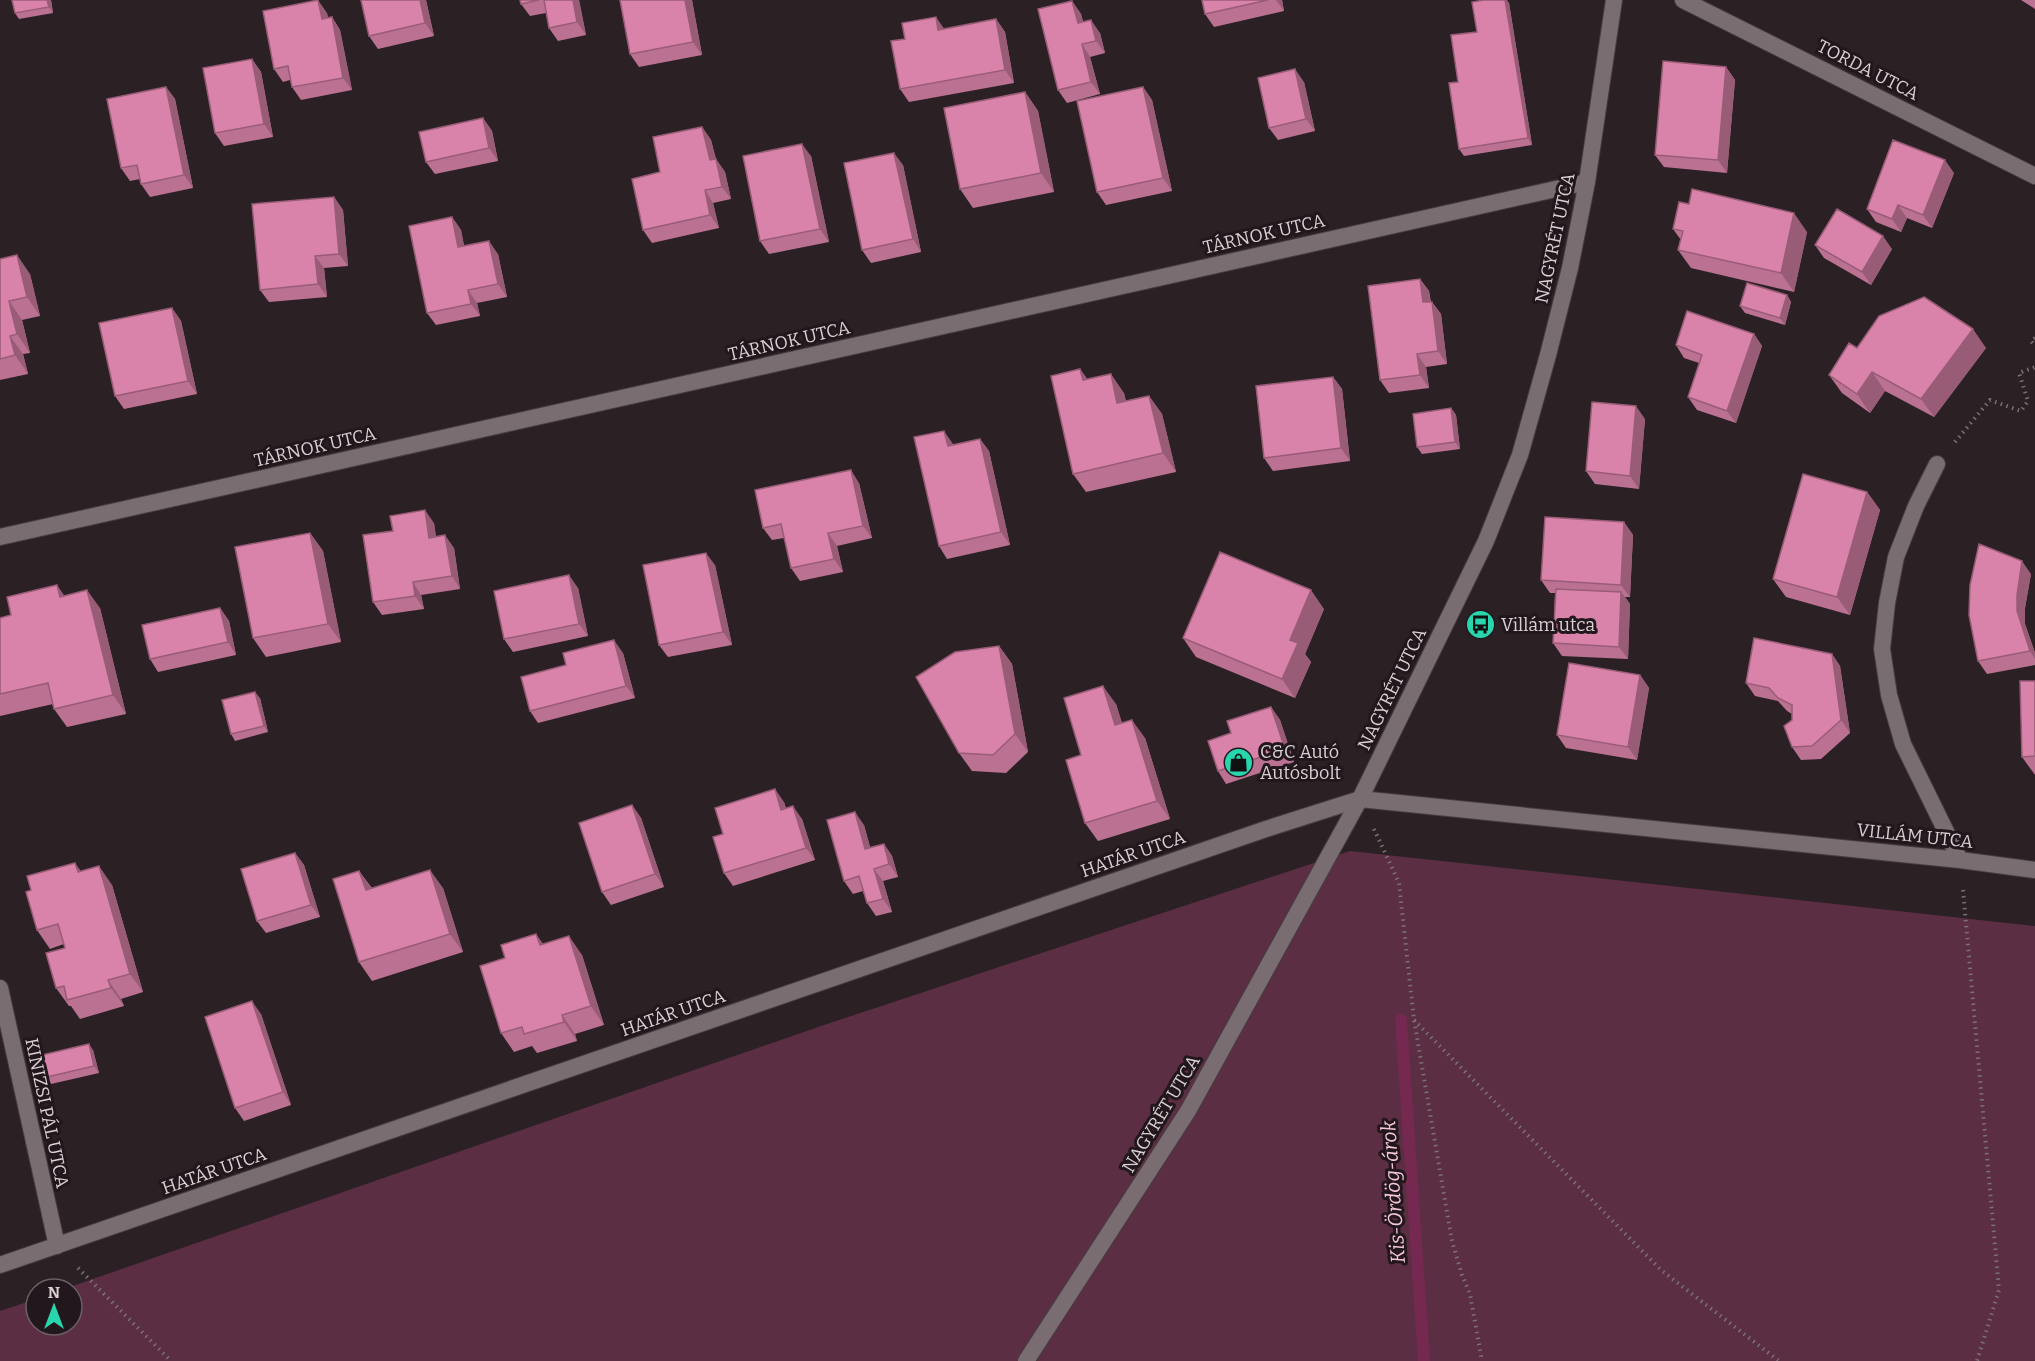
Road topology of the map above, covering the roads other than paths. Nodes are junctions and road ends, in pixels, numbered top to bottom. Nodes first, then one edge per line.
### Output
1 (1614, 0) edge
2 (1683, 0) edge
3 (2035, 176) edge
4 (1587, 182) junction
5 (1937, 464) road end
6 (0, 537) edge
7 (1360, 799) junction
8 (1960, 860) junction
9 (2035, 870) edge
10 (0, 988) edge
11 (57, 1246) junction
12 (0, 1264) edge
13 (1026, 1361) edge

1 - 4 street, NAGYRÉT UTCA
2 - 3 street, TORDA UTCA
4 - 6 street, TÁRNOK UTCA
4 - 7 street, NAGYRÉT UTCA
5 - 8 street
7 - 8 street, VILLÁM UTCA
7 - 11 street, HATÁR UTCA
7 - 13 street, NAGYRÉT UTCA
8 - 9 street, VILLÁM UTCA
10 - 11 street, KINIZSI PÁL UTCA
11 - 12 street, HATÁR UTCA

